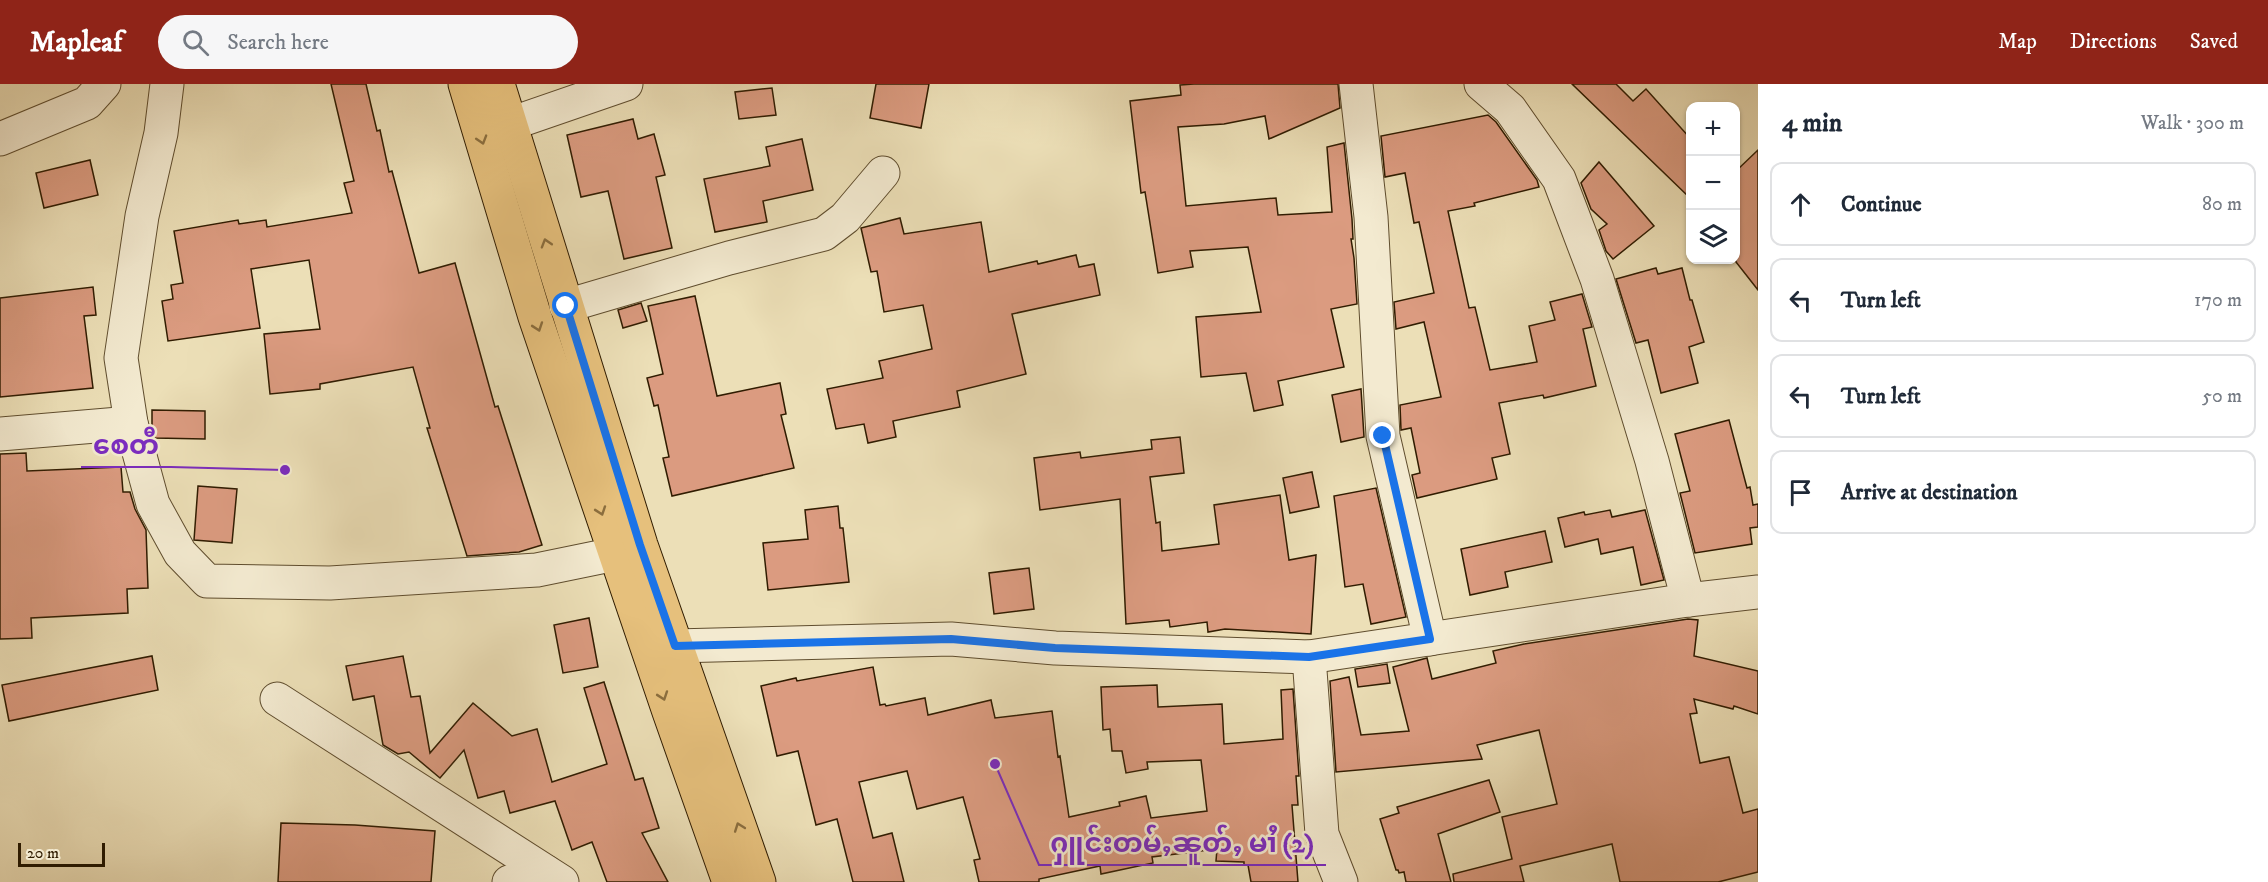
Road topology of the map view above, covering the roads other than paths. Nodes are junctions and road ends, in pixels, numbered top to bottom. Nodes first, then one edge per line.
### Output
1 (104, 84) edge
2 (167, 84) edge
3 (465, 84) edge
4 (498, 84) edge
5 (626, 84) edge
6 (1356, 84) edge
7 (1481, 84) edge
8 (510, 124) junction
9 (0, 139) edge
10 (883, 173) dead end
11 (566, 306) junction
12 (131, 423) junction
13 (0, 434) edge
14 (615, 554) junction
15 (1758, 592) edge
16 (1688, 600) junction
17 (1430, 639) junction
18 (675, 646) junction
19 (1309, 657) junction
20 (277, 699) dead end
21 (554, 877) edge
22 (509, 882) edge
23 (729, 882) edge
24 (759, 882) edge
25 (1341, 882) edge

1 - 9 street
2 - 12 street
3 -> 14 main road
4 - 8 main road
5 - 8 street
6 - 17 street
7 - 16 street
11 -> 8 main road
10 - 11 street
11 - 18 main road
12 - 13 street
12 - 14 street
14 -> 23 main road
15 - 16 street
16 - 17 street
17 - 19 street
18 - 19 street
24 -> 18 main road
19 - 25 street
20 - 21 street
21 - 22 street

